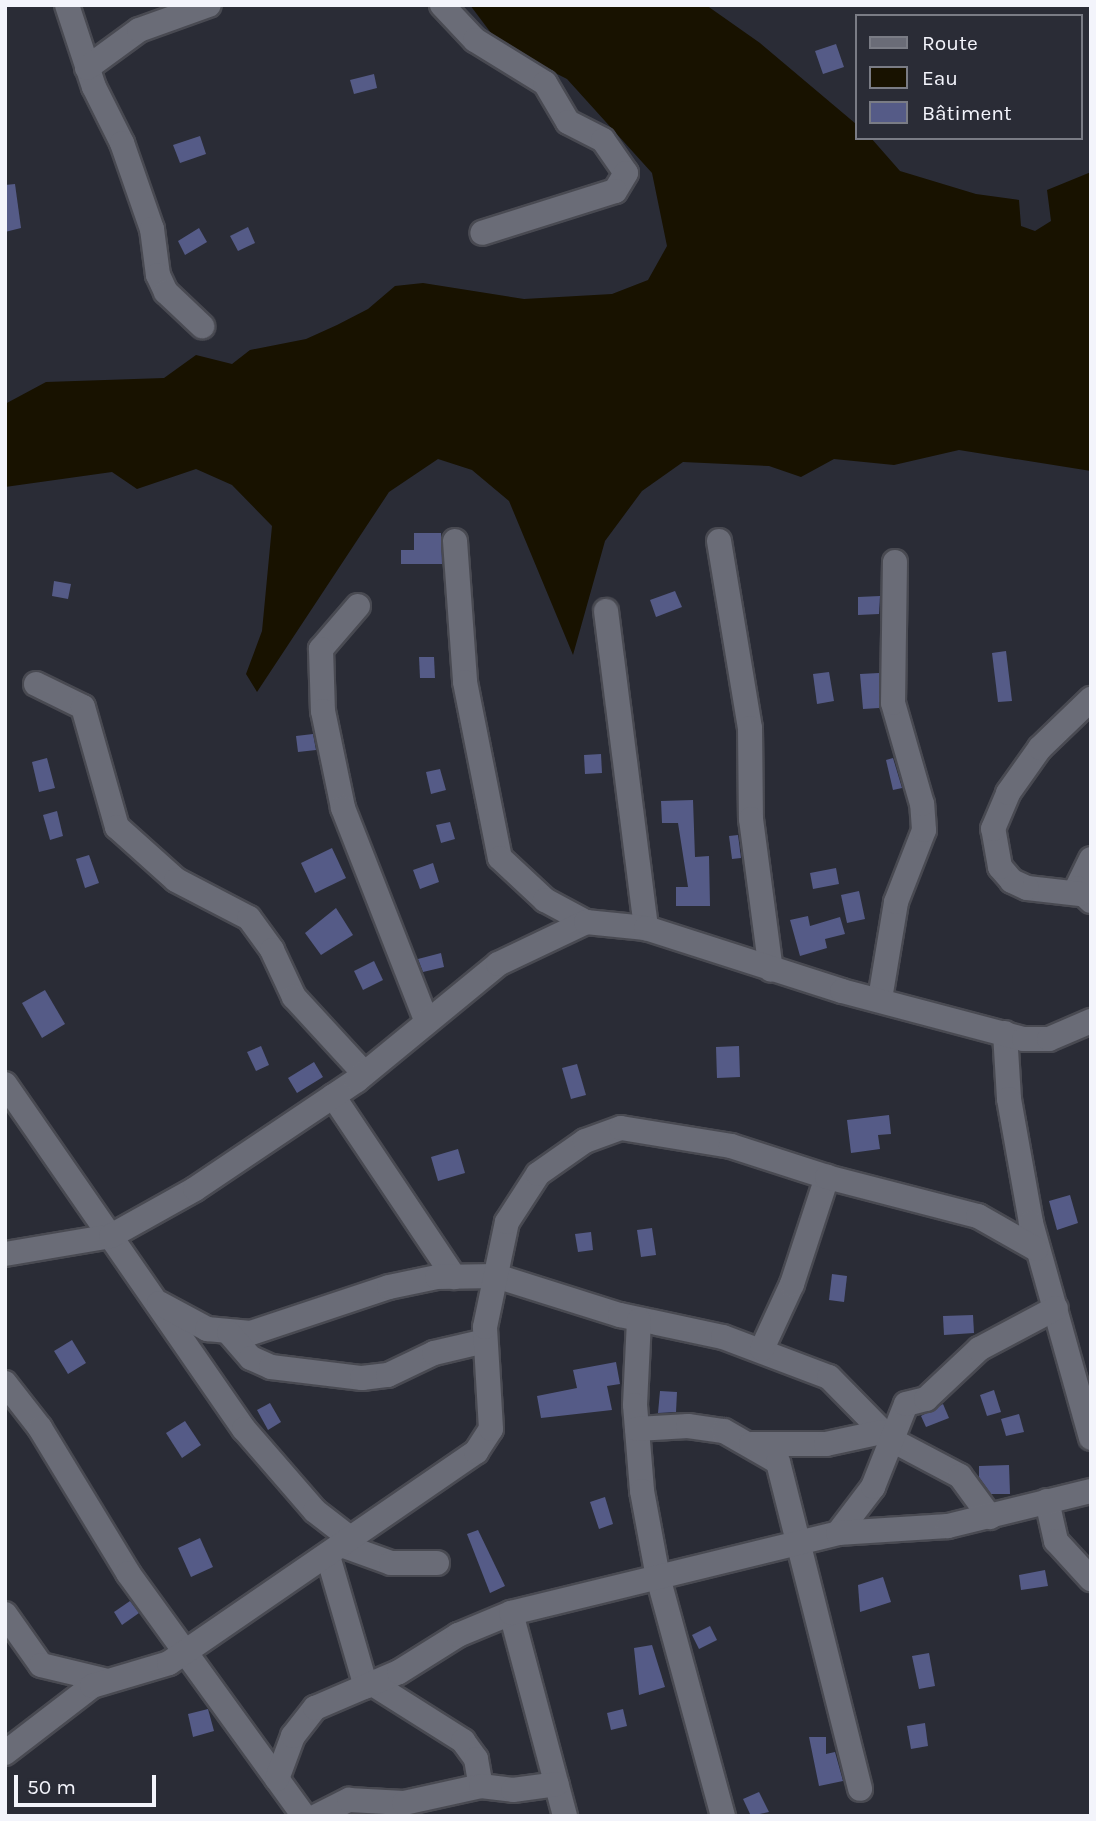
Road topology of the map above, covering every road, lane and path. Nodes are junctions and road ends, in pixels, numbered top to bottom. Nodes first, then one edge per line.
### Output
1 (67, 5) edge
2 (209, 5) edge
3 (442, 5) edge
4 (87, 68) junction
5 (482, 233) dead end
6 (202, 326) dead end
7 (454, 541) dead end
8 (719, 541) dead end
9 (895, 562) dead end
10 (358, 606) dead end
11 (606, 611) dead end
12 (36, 684) dead end
13 (1091, 699) edge
14 (1091, 859) edge
15 (1085, 898) edge
16 (586, 922) junction
17 (646, 928) junction
18 (771, 970) junction
19 (880, 999) junction
20 (426, 1020) junction
21 (1091, 1021) edge
22 (1005, 1033) junction
23 (363, 1072) junction
24 (5, 1084) edge
25 (333, 1096) junction
26 (827, 1177) junction
27 (111, 1236) junction
28 (1036, 1248) junction
29 (5, 1254) edge
30 (496, 1276) junction
31 (454, 1277) junction
32 (159, 1303) junction
33 (1056, 1308) junction
34 (639, 1320) junction
35 (229, 1333) junction
36 (485, 1341) junction
37 (762, 1349) junction
38 (1079, 1353) edge
39 (5, 1383) edge
40 (637, 1429) junction
41 (886, 1435) junction
42 (1091, 1438) edge
43 (751, 1444) junction
44 (1091, 1491) edge
45 (1047, 1501) junction
46 (990, 1517) junction
47 (838, 1533) junction
48 (798, 1545) junction
49 (342, 1548) junction
50 (438, 1563) dead end
51 (658, 1577) junction
52 (1091, 1579) edge
53 (511, 1613) junction
54 (5, 1614) edge
55 (184, 1653) junction
56 (104, 1680) junction
57 (370, 1685) junction
58 (5, 1753) edge
59 (277, 1779) junction
60 (557, 1784) junction
61 (481, 1786) junction
62 (860, 1788) dead end
63 (304, 1816) edge
64 (317, 1816) edge
65 (565, 1816) edge
66 (723, 1816) edge

1 - 4 street
2 - 4 street
3 - 5 street
4 - 6 street
7 - 16 street
8 - 18 street
9 - 19 street
10 - 20 street
11 - 17 street
12 - 23 street
13 - 15 street
14 - 15 street
16 - 17 street
16 - 20 street
17 - 18 street
18 - 19 street
19 - 22 street
20 - 23 street
21 - 22 street
22 - 28 street
23 - 25 street
24 - 27 street
25 - 27 street
25 - 31 street
26 - 28 street
26 - 30 street
26 - 37 street
27 - 29 street
27 - 32 street
28 - 33 street
30 - 31 street
30 - 34 street
30 - 36 street
31 - 35 street
32 - 35 street
32 - 49 street
33 - 38 street
33 - 41 street
34 - 37 street
34 - 40 street
35 - 36 street
36 - 49 street
37 - 41 street
38 - 42 street
39 - 55 street
40 - 43 street
40 - 51 street
41 - 43 street
41 - 46 street
41 - 47 street
43 - 48 street
44 - 45 street
45 - 46 street
45 - 52 street
46 - 47 street
47 - 48 street
48 - 51 street
48 - 62 street
49 - 50 street
49 - 55 street
49 - 57 street
51 - 53 street
51 - 66 street
53 - 57 street
53 - 60 street
54 - 56 street
55 - 56 street
55 - 59 street
56 - 58 street
57 - 59 street
57 - 61 street
59 - 63 street
60 - 61 street
60 - 65 street
61 - 64 street

